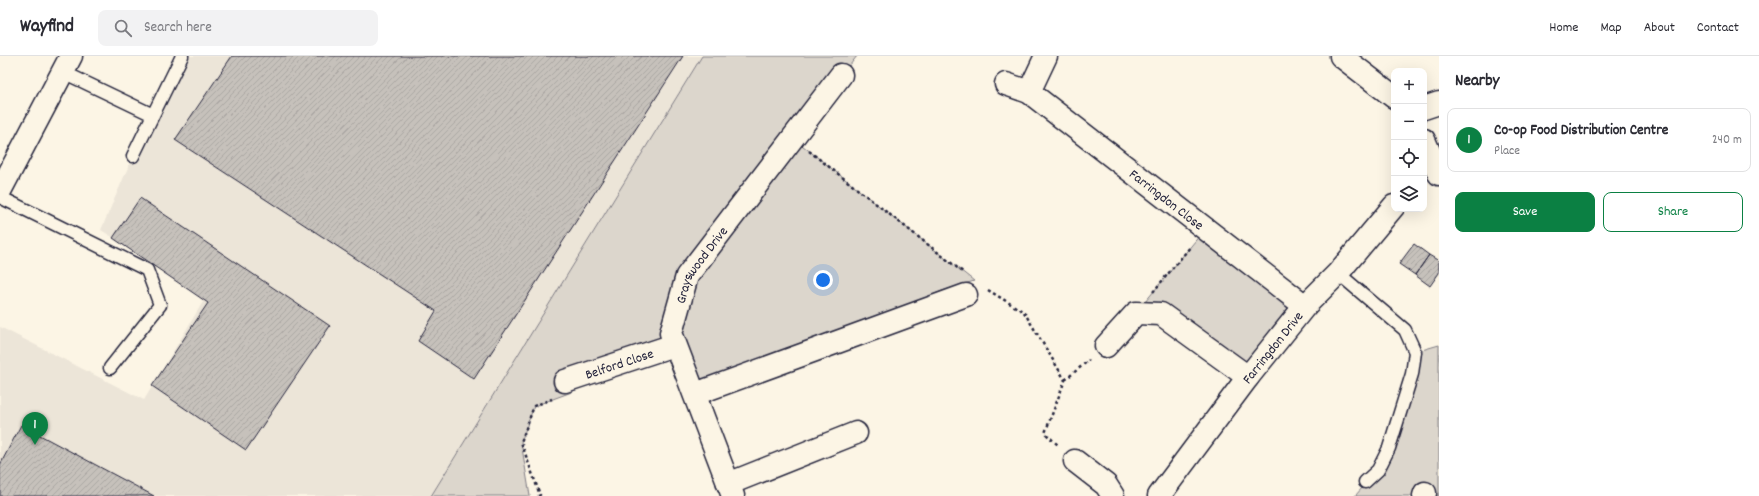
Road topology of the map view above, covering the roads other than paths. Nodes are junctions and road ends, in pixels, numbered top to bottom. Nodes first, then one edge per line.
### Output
1 (182, 56) edge
2 (1341, 56) edge
3 (67, 64) edge
4 (1047, 65) edge
5 (841, 75) dead end
6 (1006, 84) dead end
7 (1029, 92) junction
8 (1391, 95) edge
9 (1439, 103) edge
10 (1427, 107) edge
11 (153, 115) junction
12 (1427, 151) edge
13 (132, 156) dead end
14 (5, 167) edge
15 (1433, 174) edge
16 (0, 191) edge
17 (0, 197) edge
18 (1391, 210) edge
19 (1338, 273) junction
20 (966, 295) dead end
21 (1305, 306) junction
22 (674, 345) junction
23 (1106, 346) road end
24 (110, 368) dead end
25 (1248, 378) junction
26 (564, 381) road end
27 (695, 394) junction
28 (856, 434) dead end
29 (1075, 462) dead end
30 (1365, 482) dead end
31 (731, 490) edge
32 (1113, 496) edge
33 (1159, 496) edge

1 - 11 lane
2 - 8 street
3 - 11 lane
3 - 14 street
4 - 7 street
5 - 22 street, Grayswood Drive
6 - 7 street, Farringdon Close
7 - 21 street, Farringdon Close
9 - 10 street
11 - 13 lane
12 - 15 street
14 - 16 street
17 - 24 lane
18 - 19 street, Farringdon Drive
19 - 21 street, Farringdon Drive
19 - 30 lane
20 - 27 street
21 - 25 street, Farringdon Drive
22 - 26 street, Belford Close
22 - 27 street, Grayswood Drive
23 - 25 street
25 - 33 street, Farringdon Drive
27 - 31 street, Grayswood Drive
28 - 31 street, Grayswood Drive
29 - 32 street

